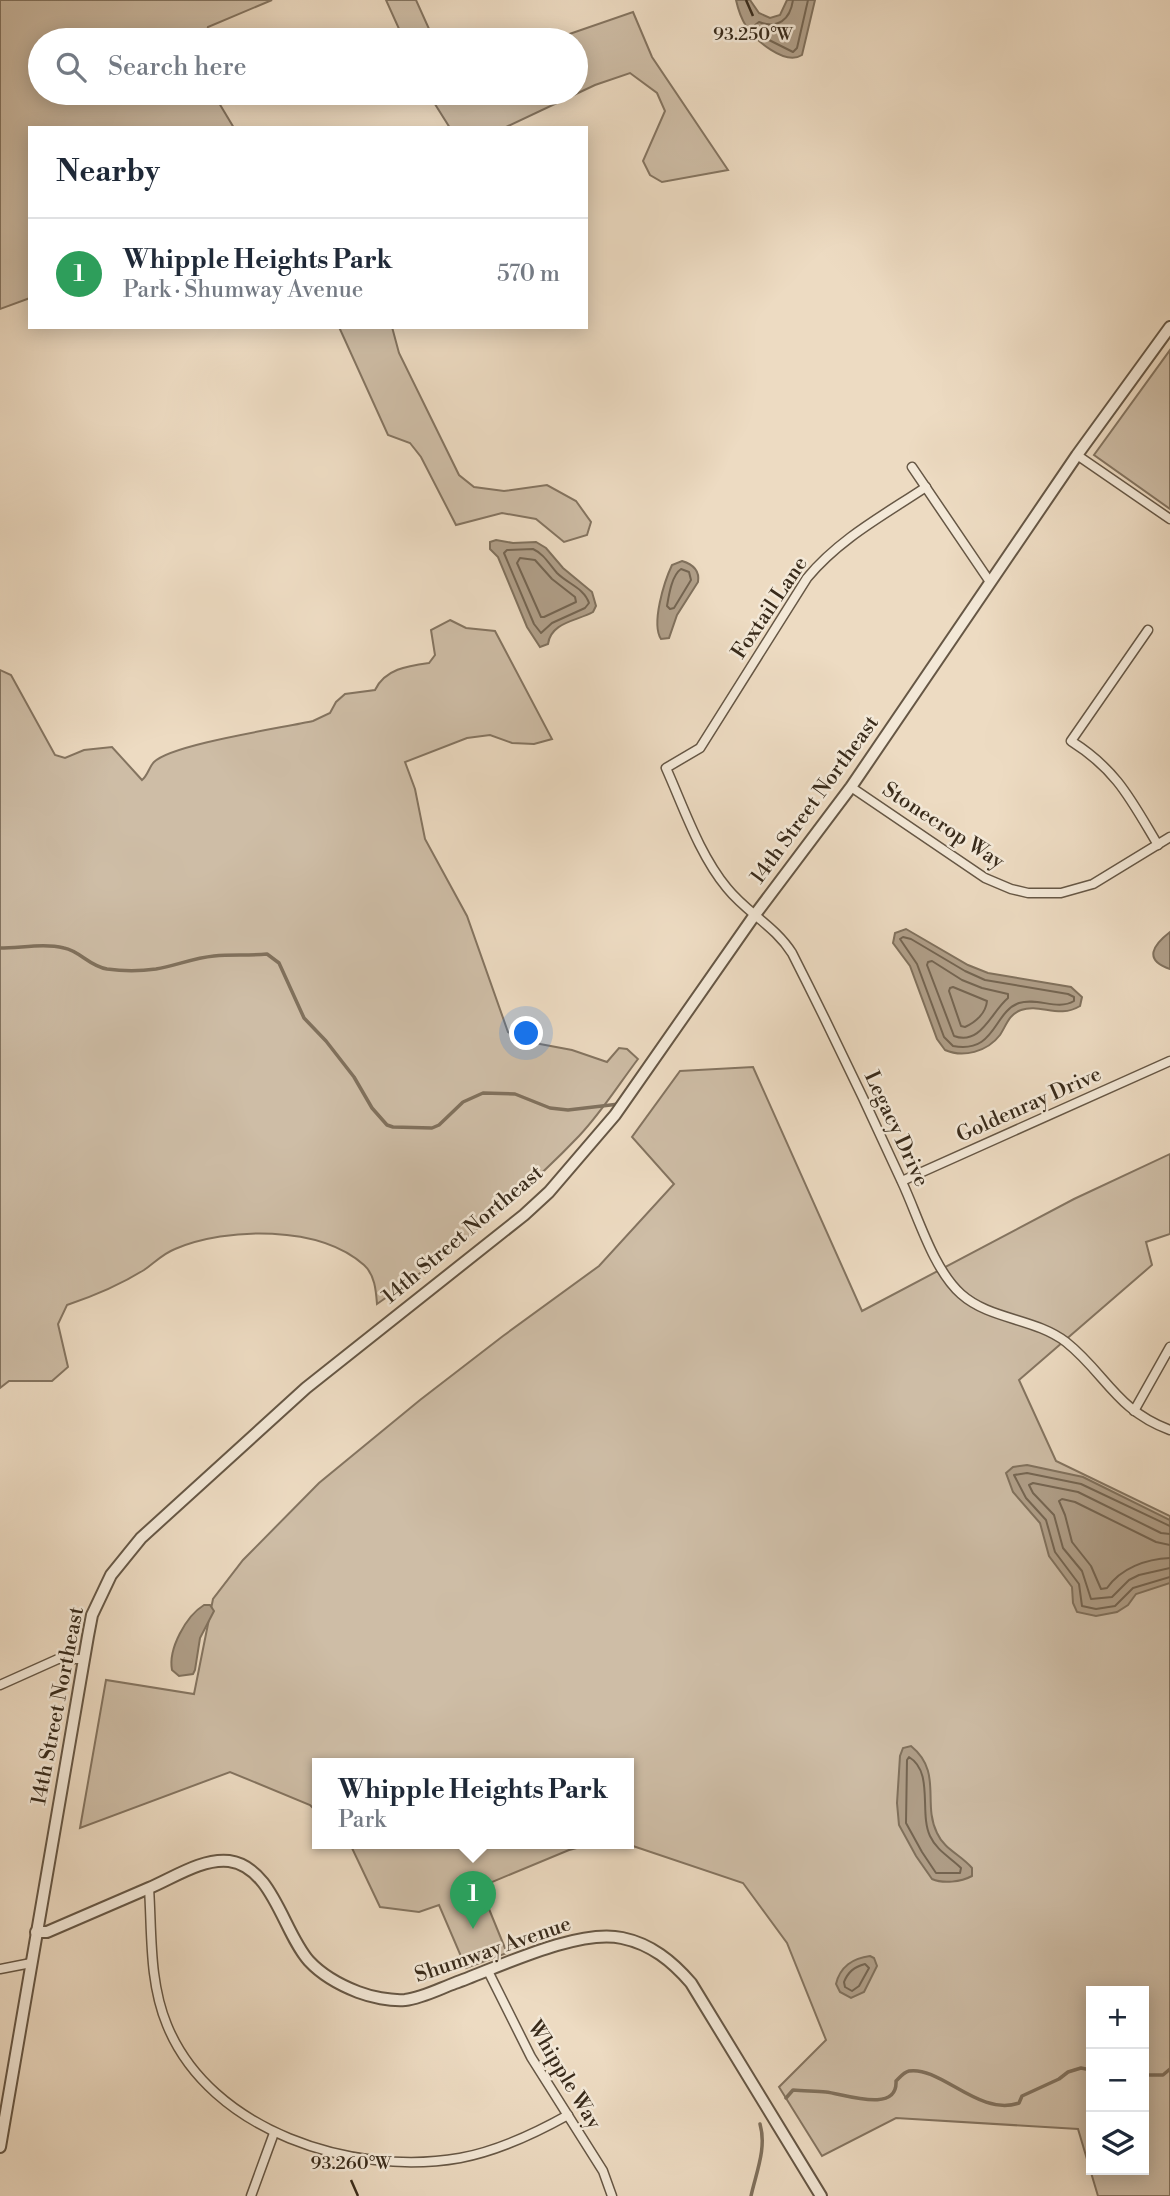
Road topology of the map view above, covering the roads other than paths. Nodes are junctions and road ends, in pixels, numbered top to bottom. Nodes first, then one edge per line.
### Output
1 (1170, 327) edge
2 (1077, 455) junction
3 (912, 467) dead end
4 (926, 487) junction
5 (1170, 519) edge
6 (990, 582) junction
7 (1148, 630) dead end
8 (666, 768) joint
9 (851, 787) junction
10 (1170, 837) edge
11 (1158, 845) junction
12 (754, 915) junction
13 (1170, 1060) edge
14 (902, 1181) junction
15 (1170, 1347) edge
16 (1134, 1411) junction
17 (1170, 1430) edge
18 (83, 1659) junction
19 (0, 1685) edge
20 (149, 1888) junction
21 (36, 1933) junction
22 (31, 1963) junction
23 (0, 1969) edge
24 (488, 1971) junction
25 (568, 2115) junction
26 (274, 2133) junction
27 (0, 2147) edge
28 (251, 2196) edge
29 (612, 2196) edge
30 (821, 2196) edge

1 - 2 street, 14th Street Northeast
2 - 5 street
2 - 6 street, 14th Street Northeast
3 - 4 street
4 - 6 street
4 - 8 street, Foxtail Lane
6 - 9 street, 14th Street Northeast
7 - 11 street
8 - 12 street, Legacy Drive
9 - 11 street, Stonecrop Way
9 - 12 street, 14th Street Northeast
10 - 11 street, Stonecrop Way
12 - 14 street, Legacy Drive
12 - 18 street, 14th Street Northeast
13 - 14 street, Goldenray Drive
14 - 16 street, Legacy Drive
15 - 16 street
16 - 17 street, Legacy Drive
18 - 19 street
18 - 21 street, 14th Street Northeast
20 - 21 street, Shumway Avenue
20 - 24 street, Shumway Avenue
20 - 26 street
21 - 22 street, 14th Street Northeast
22 - 23 street
22 - 27 street, 14th Street Northeast
24 - 25 street, Whipple Way
24 - 30 street, Shumway Avenue
25 - 26 street
25 - 29 street, Whipple Way
26 - 28 street

